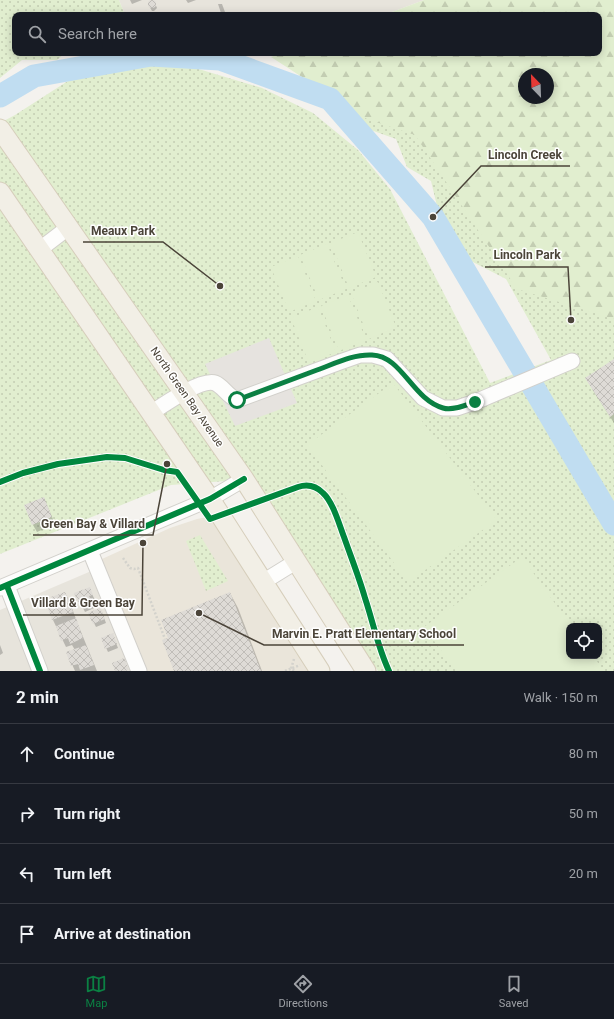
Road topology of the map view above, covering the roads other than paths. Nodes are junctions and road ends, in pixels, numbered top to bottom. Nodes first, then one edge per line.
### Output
1 (1, 131) edge
2 (0, 192) edge
3 (69, 227) junction
4 (39, 250) junction
5 (572, 361) dead end
6 (184, 392) junction
7 (151, 413) junction
8 (244, 479) junction
9 (210, 499) junction
10 (90, 551) junction
11 (296, 561) junction
12 (263, 582) junction
13 (4, 587) edge
14 (40, 671) edge
15 (139, 671) edge
16 (320, 671) edge
17 (366, 671) edge

1 - 3 main road, North Green Bay Avenue
2 - 4 main road
3 - 4 street
3 - 6 main road, North Green Bay Avenue
4 - 7 main road
5 - 6 street
6 - 7 street
6 - 8 main road, North Green Bay Avenue
7 - 9 main road
8 - 9 street
8 - 11 main road, North Green Bay Avenue
9 - 10 street
9 - 12 main road
10 - 13 street
10 - 15 street
11 - 12 street
11 - 17 main road, North Green Bay Avenue
12 - 16 main road
13 - 14 street

